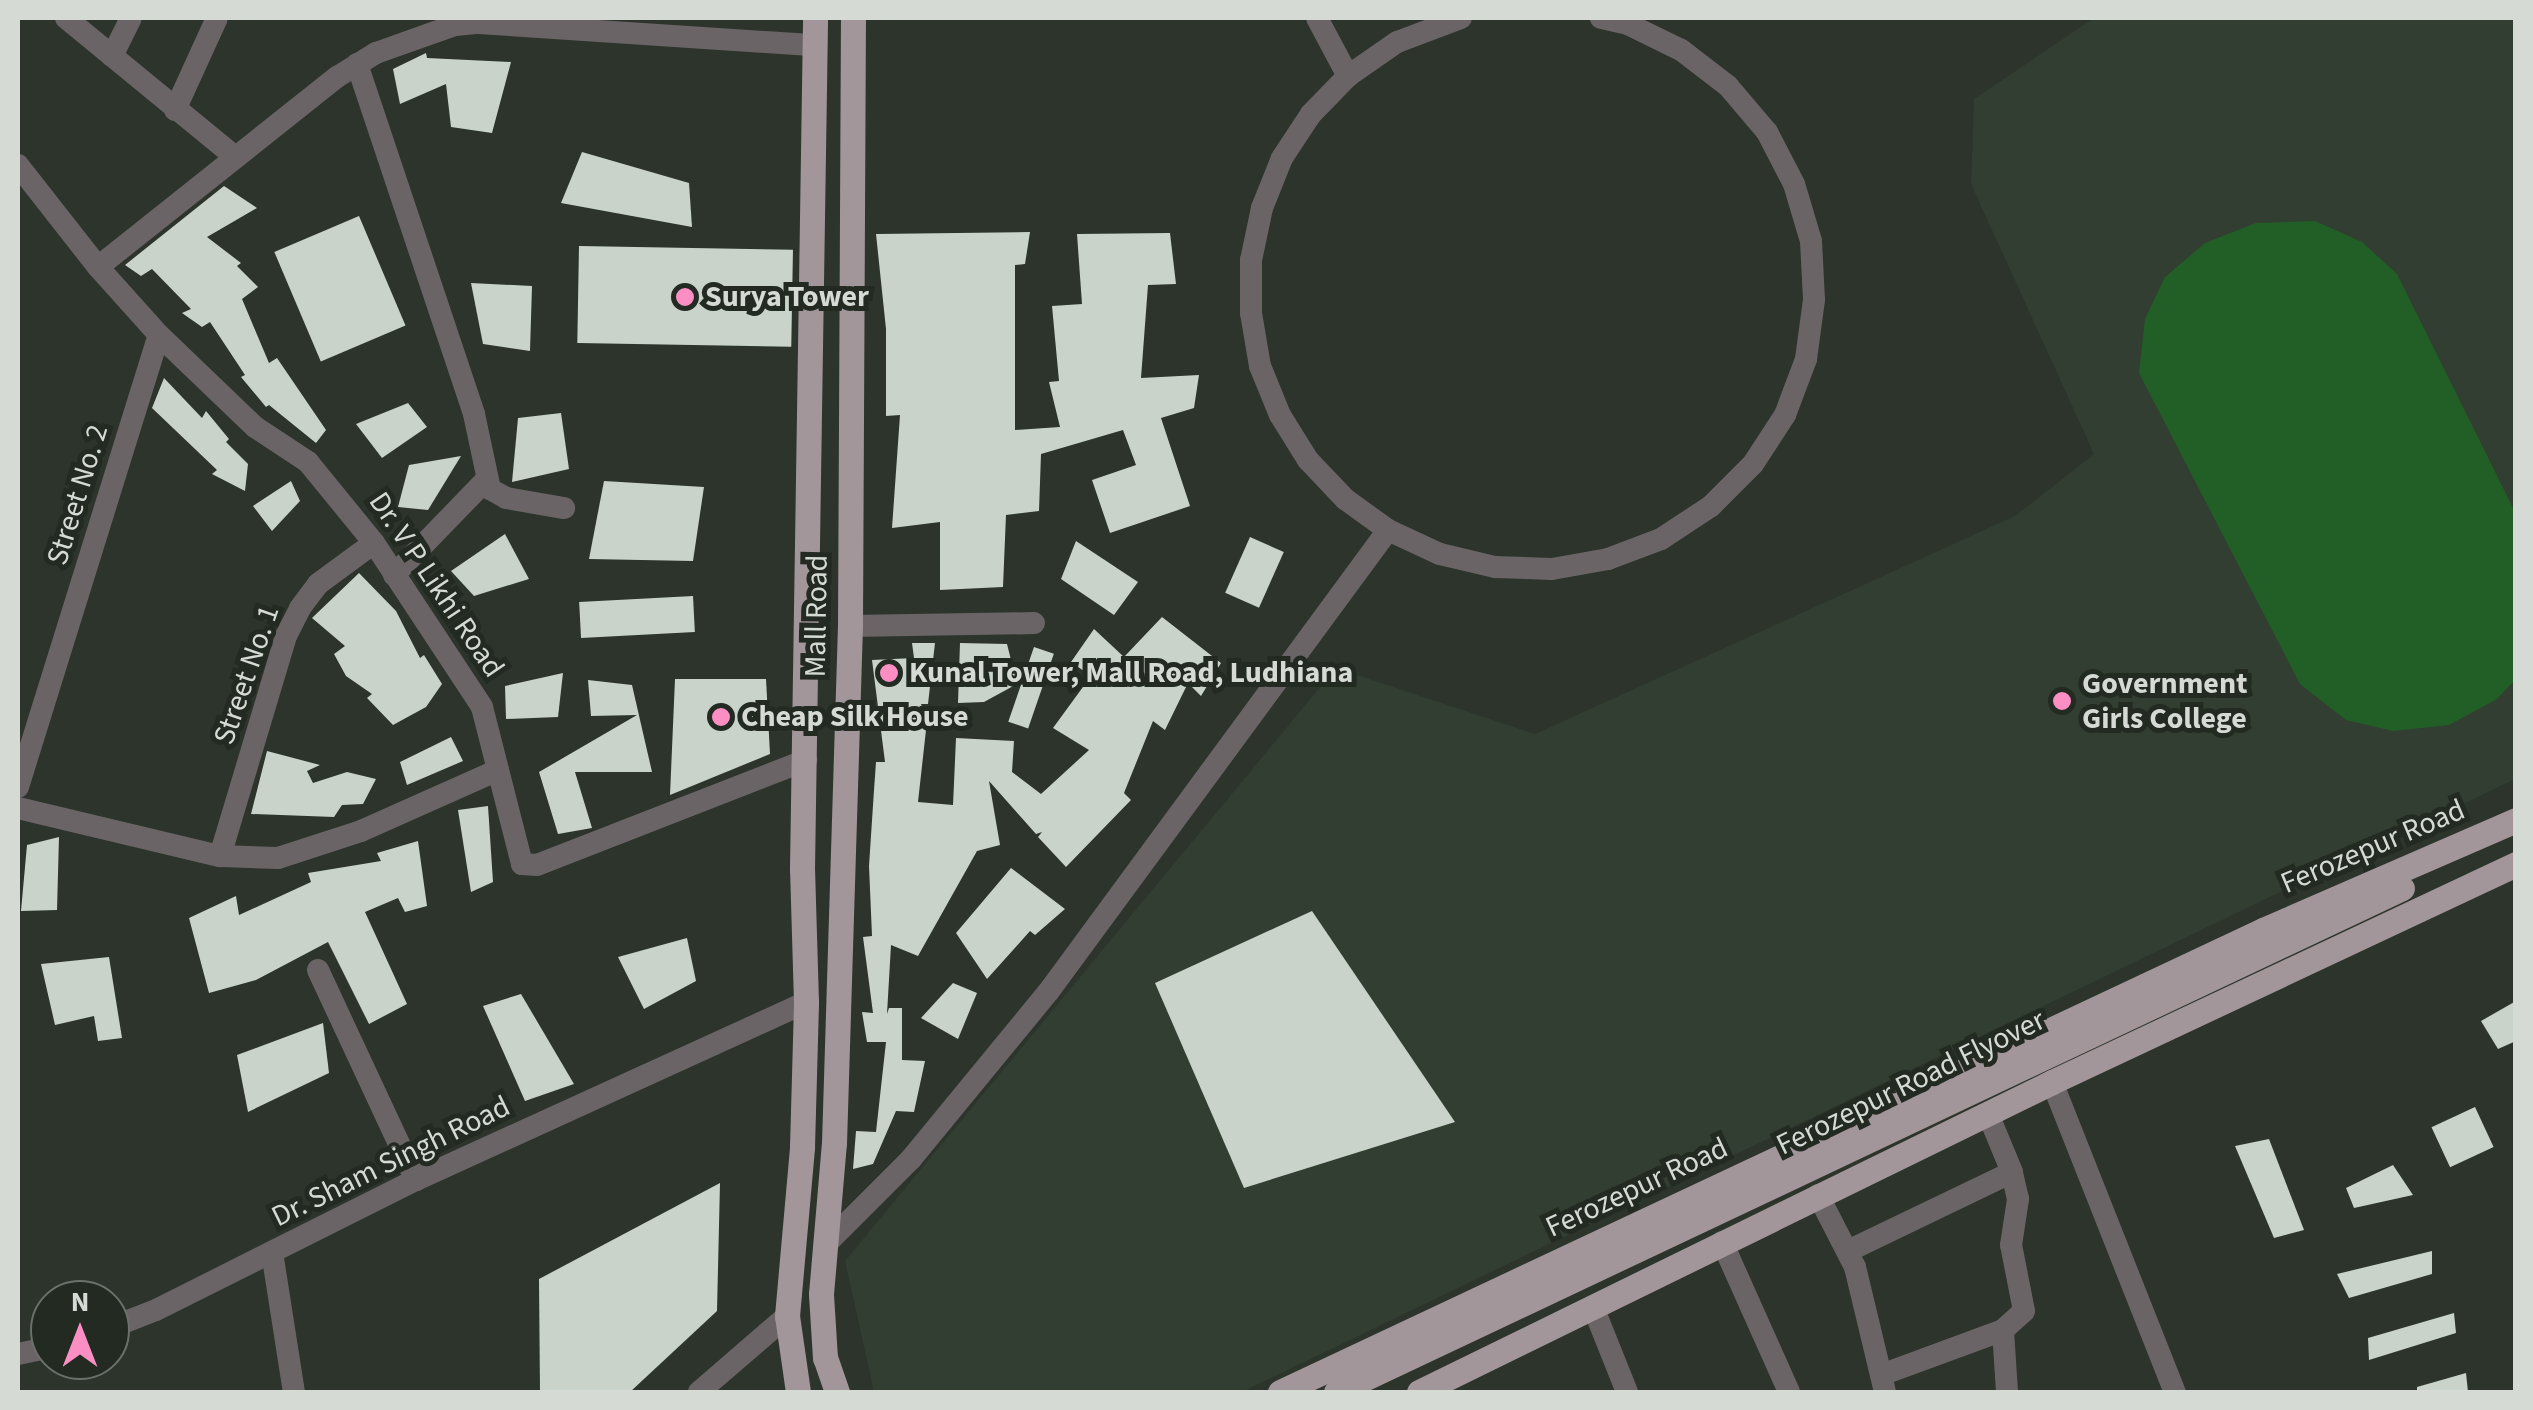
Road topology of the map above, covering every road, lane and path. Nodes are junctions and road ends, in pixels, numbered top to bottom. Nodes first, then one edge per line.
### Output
1 (66, 18) edge
2 (131, 18) edge
3 (217, 18) edge
4 (814, 18) edge
5 (853, 18) edge
6 (1316, 18) edge
7 (1461, 18) edge
8 (1601, 18) edge
9 (480, 20) edge
10 (814, 45) junction
11 (112, 56) junction
12 (357, 64) junction
13 (1348, 76) junction
14 (175, 110) junction
15 (235, 157) junction
16 (18, 165) edge
17 (98, 267) junction
18 (159, 335) junction
19 (487, 480) junction
20 (564, 508) dead end
21 (1388, 530) junction
22 (374, 543) junction
23 (394, 575) junction
24 (1034, 623) dead end
25 (850, 626) junction
26 (806, 760) junction
27 (498, 770) junction
28 (18, 787) edge
29 (18, 808) edge
30 (2516, 820) edge
31 (2516, 835) edge
32 (220, 856) junction
33 (2516, 864) edge
34 (318, 970) dead end
35 (806, 1002) junction
36 (2052, 1082) junction
37 (1988, 1114) junction
38 (2012, 1172) junction
39 (416, 1180) junction
40 (1818, 1195) junction
41 (1722, 1242) junction
42 (825, 1245) junction
43 (1848, 1251) junction
44 (272, 1252) junction
45 (1593, 1307) junction
46 (787, 1316) junction
47 (130, 1319) edge
48 (2003, 1330) junction
49 (1883, 1384) edge
50 (1426, 1391) edge
51 (294, 1392) edge
52 (699, 1392) edge
53 (798, 1392) edge
54 (837, 1392) edge
55 (1280, 1392) edge
56 (1336, 1392) edge
57 (1627, 1392) edge
58 (1789, 1392) edge
59 (2008, 1392) edge
60 (2175, 1392) edge

1 - 11 street
2 - 11 street
3 - 14 street
4 - 10 main road, Mall Road
5 - 25 main road, Mall Road
6 - 13 street
7 - 13 street
8 - 21 street
9 - 10 street
9 - 12 street
10 - 26 main road, Mall Road
11 - 14 street
12 - 15 street
12 - 19 street
13 - 21 street
14 - 15 street
15 - 17 street
16 - 17 street, Dr. V P Likhi Road
17 - 18 street, Dr. V P Likhi Road
18 - 22 street, Dr. V P Likhi Road
18 - 28 street, Street No. 2
19 - 20 street
19 - 23 street
21 - 42 street
22 - 23 street, Dr. V P Likhi Road
22 - 32 street, Street No. 1
23 - 27 street, Dr. V P Likhi Road
24 - 25 street
25 - 42 main road, Mall Road
26 - 27 street, Dr. V P Likhi Road
26 - 35 main road, Mall Road
27 - 32 street
29 - 32 street
30 - 55 main road, Ferozepur Road
31 - 56 main road, Ferozepur Road Flyover
33 - 36 main road
34 - 39 street
35 - 39 street, Dr. Sham Singh Road
35 - 46 main road, Mall Road
36 - 37 main road
36 - 60 street
37 - 38 street
37 - 40 main road
38 - 43 street
38 - 48 street
39 - 44 street, Dr. Sham Singh Road
40 - 41 main road
40 - 43 street
41 - 45 main road
41 - 58 street
42 - 54 main road, Mall Road
43 - 49 street
44 - 47 street, Dr. Sham Singh Road
44 - 51 street
45 - 50 main road
45 - 57 street
46 - 52 street
46 - 53 main road, Mall Road
48 - 49 street
48 - 59 street

